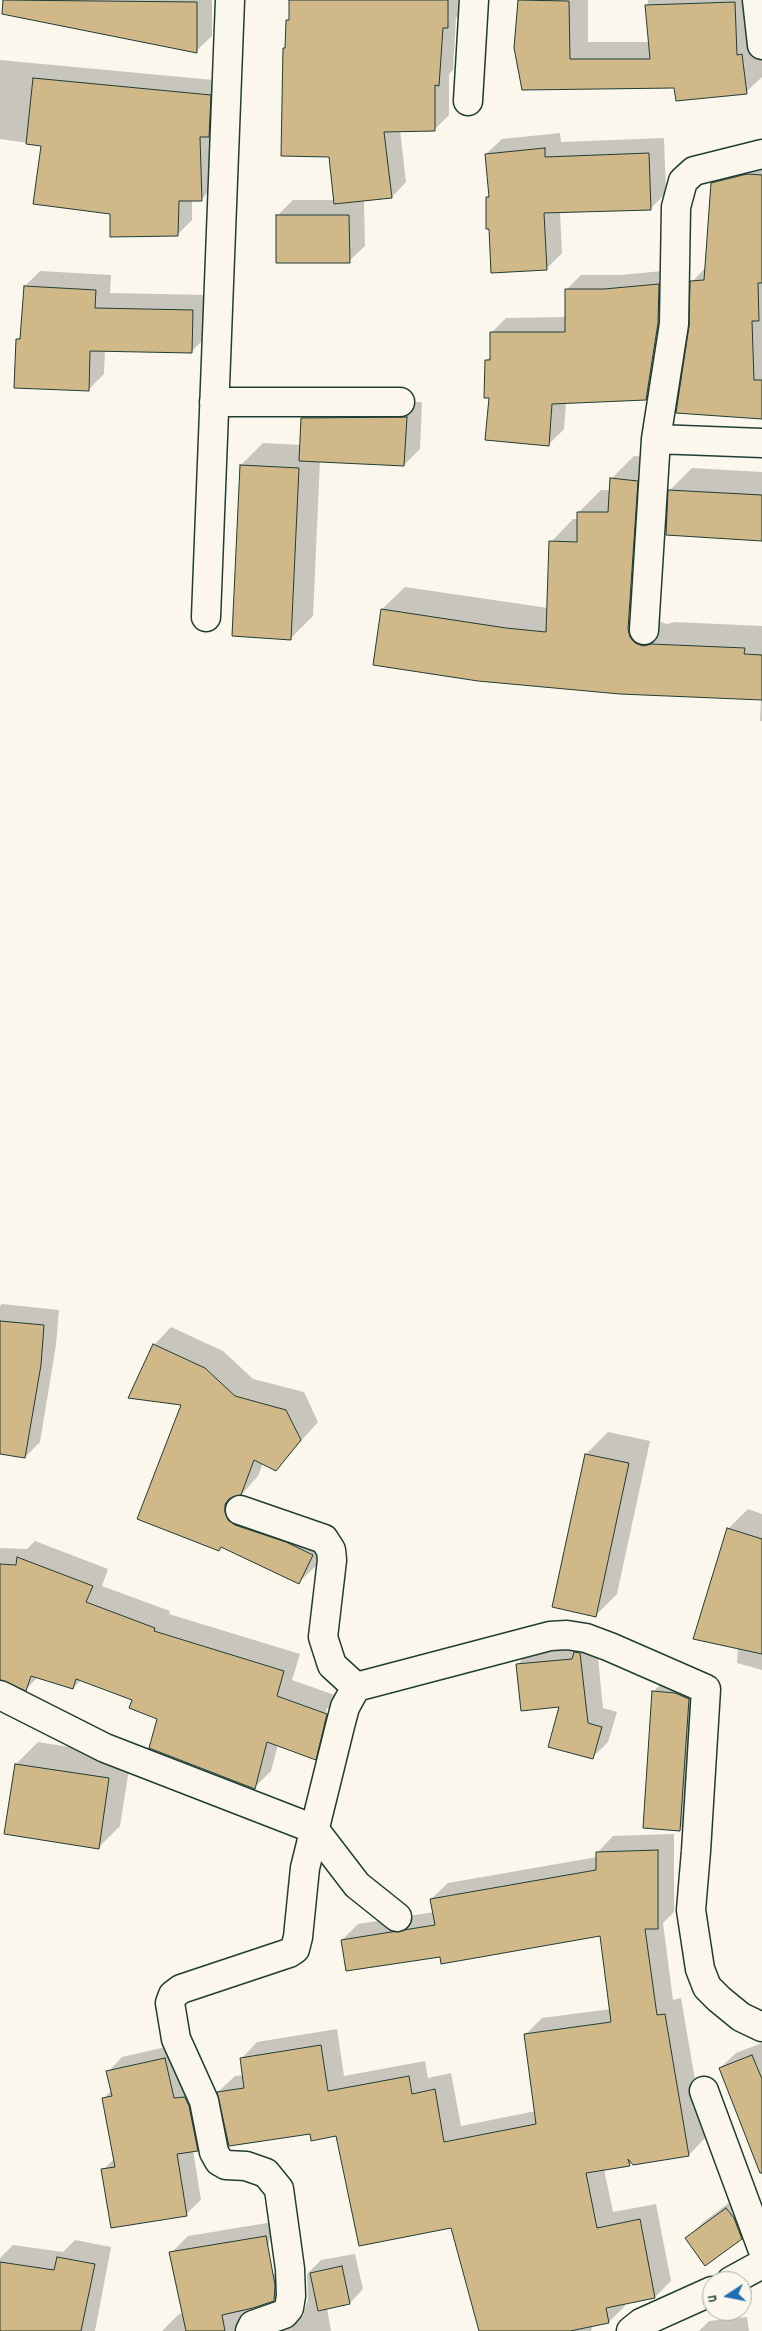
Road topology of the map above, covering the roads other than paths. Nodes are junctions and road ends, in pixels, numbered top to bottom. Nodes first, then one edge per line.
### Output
1 (230, 0) edge
2 (474, 0) edge
3 (757, 0) edge
4 (762, 45) edge
5 (468, 101) dead end
6 (762, 154) edge
7 (214, 402) junction
8 (400, 402) dead end
9 (656, 439) junction
10 (762, 443) edge
11 (206, 617) dead end
12 (644, 630) dead end
13 (240, 1510) dead end
14 (356, 1687) junction
15 (0, 1696) edge
16 (314, 1829) junction
17 (397, 1917) dead end
18 (762, 2027) edge
19 (704, 2091) dead end
20 (762, 2248) edge
21 (762, 2264) edge
22 (749, 2271) edge
23 (702, 2296) edge
24 (638, 2328) edge
25 (250, 2331) edge

1 - 7 street
2 - 5 street
3 - 4 street
6 - 9 street
7 - 8 street
7 - 11 street
9 - 10 street
9 - 12 street
13 - 14 street
14 - 16 street
14 - 18 street
15 - 16 street
16 - 17 street
16 - 25 street
19 - 20 street
21 - 22 street
23 - 24 street

